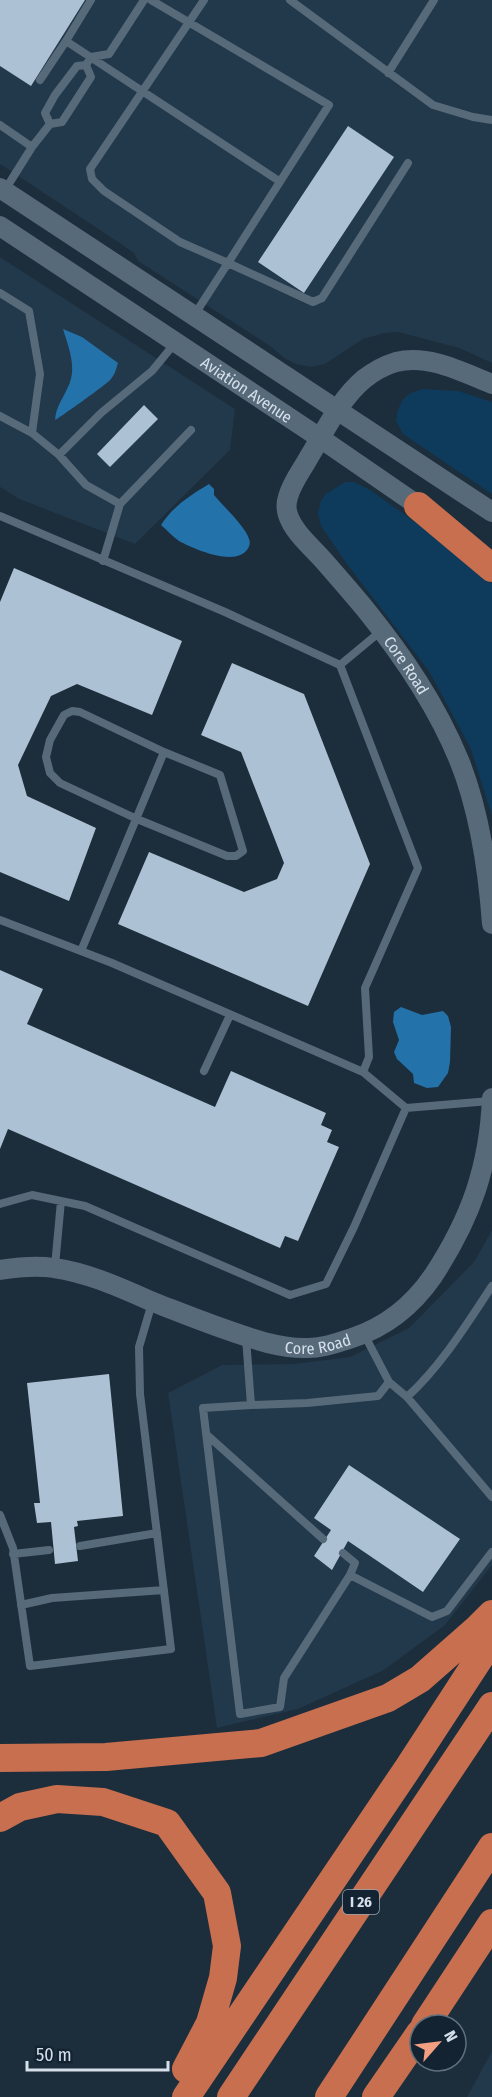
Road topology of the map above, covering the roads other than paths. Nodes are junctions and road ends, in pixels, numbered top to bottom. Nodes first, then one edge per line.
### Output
1 (91, 0) edge
2 (144, 0) edge
3 (152, 0) edge
4 (204, 0) edge
5 (290, 0) edge
6 (434, 0) edge
7 (189, 21) junction
8 (66, 41) junction
9 (91, 57) junction
10 (86, 65) junction
11 (388, 73) junction
12 (40, 80) dead end
13 (142, 91) junction
14 (492, 120) edge
15 (50, 124) junction
16 (0, 125) edge
17 (32, 147) junction
18 (408, 163) dead end
19 (279, 181) junction
20 (2, 190) edge
21 (0, 226) edge
22 (228, 262) junction
23 (0, 293) edge
24 (194, 315) junction
25 (176, 342) junction
26 (492, 384) edge
27 (339, 409) junction
28 (0, 416) edge
29 (191, 430) dead end
30 (32, 433) junction
31 (320, 438) junction
32 (59, 455) junction
33 (120, 504) junction
34 (418, 506) junction
35 (492, 512) edge
36 (0, 516) edge
37 (492, 555) edge
38 (103, 561) junction
39 (492, 568) edge
40 (382, 630) junction
41 (340, 665) junction
42 (164, 752) junction
43 (137, 819) junction
44 (0, 920) edge
45 (492, 924) edge
46 (81, 951) junction
47 (230, 1015) junction
48 (204, 1071) dead end
49 (363, 1072) junction
50 (492, 1099) edge
51 (406, 1108) junction
52 (61, 1201) junction
53 (0, 1204) edge
54 (55, 1268) junction
55 (0, 1270) edge
56 (492, 1286) edge
57 (152, 1301) junction
58 (364, 1334) junction
59 (245, 1336) junction
60 (389, 1382) junction
61 (407, 1397) junction
62 (251, 1405) junction
63 (207, 1435) junction
64 (492, 1497) edge
65 (0, 1515) edge
66 (157, 1533) junction
67 (323, 1539) dead end
68 (80, 1546) dead end
69 (50, 1550) dead end
70 (492, 1552) edge
71 (343, 1553) dead end
72 (13, 1554) junction
73 (350, 1575) junction
74 (164, 1590) junction
75 (21, 1605) junction
76 (492, 1614) edge
77 (492, 1639) edge
78 (492, 1706) edge
79 (0, 1758) edge
80 (0, 1794) edge
81 (57, 1799) junction
82 (0, 1818) edge
83 (492, 1847) edge
84 (492, 1923) edge
85 (434, 2013) edge
86 (408, 2052) edge
87 (408, 2057) edge
88 (172, 2097) edge
89 (186, 2097) edge
90 (231, 2097) edge
91 (329, 2097) edge
92 (376, 2097) edge
93 (386, 2097) edge

1 - 8 lane
2 - 9 lane
3 - 7 lane
4 - 7 lane
5 - 11 lane
6 - 11 lane
7 - 13 lane
7 - 19 lane
8 - 9 lane
8 - 12 lane
9 - 10 lane
9 - 13 lane
10 - 15 lane
10 - 15 lane
11 - 14 lane
13 - 19 lane
13 - 22 lane
15 - 17 lane
16 - 17 lane
17 - 20 lane
18 - 22 lane
19 - 22 lane
20 - 24 street, Aviation Avenue
21 - 25 street, Aviation Avenue
22 - 24 lane
23 - 30 lane
24 - 27 street, Aviation Avenue
25 - 31 street, Aviation Avenue
25 - 32 lane
26 - 27 street, Core Road
27 - 31 street, Core Road
27 - 35 street, Aviation Avenue
28 - 30 lane
29 - 33 lane
30 - 32 lane
31 - 34 street, Aviation Avenue
31 - 40 street, Core Road
32 - 33 lane
33 - 38 lane
34 - 37 street, Aviation Avenue
34 - 39 highway
36 - 38 lane
38 - 41 lane
40 - 41 lane
40 - 45 street, Core Road
41 - 49 lane
42 - 43 lane
42 - 43 lane
42 - 43 lane
43 - 46 lane
44 - 46 lane
46 - 47 lane
47 - 48 lane
47 - 49 lane
49 - 51 lane
50 - 51 lane
50 - 58 street, Core Road
51 - 52 lane
52 - 53 lane
52 - 54 lane
54 - 55 street, Core Road
54 - 57 street, Core Road
56 - 61 lane
57 - 59 street, Core Road
57 - 66 lane
58 - 59 street, Core Road
58 - 60 lane
59 - 62 lane
60 - 61 lane
60 - 62 lane
61 - 64 lane
62 - 63 lane
63 - 67 lane
63 - 73 lane
65 - 72 lane
66 - 68 lane
66 - 74 lane
69 - 72 lane
70 - 73 lane
71 - 73 lane
72 - 75 lane
74 - 75 lane
74 - 75 lane
76 - 79 highway
77 - 89 highway
78 - 90 highway, I 26
80 - 81 highway
81 - 82 highway
81 - 88 highway
83 - 91 highway
84 - 85 highway
86 - 92 highway
87 - 93 highway

